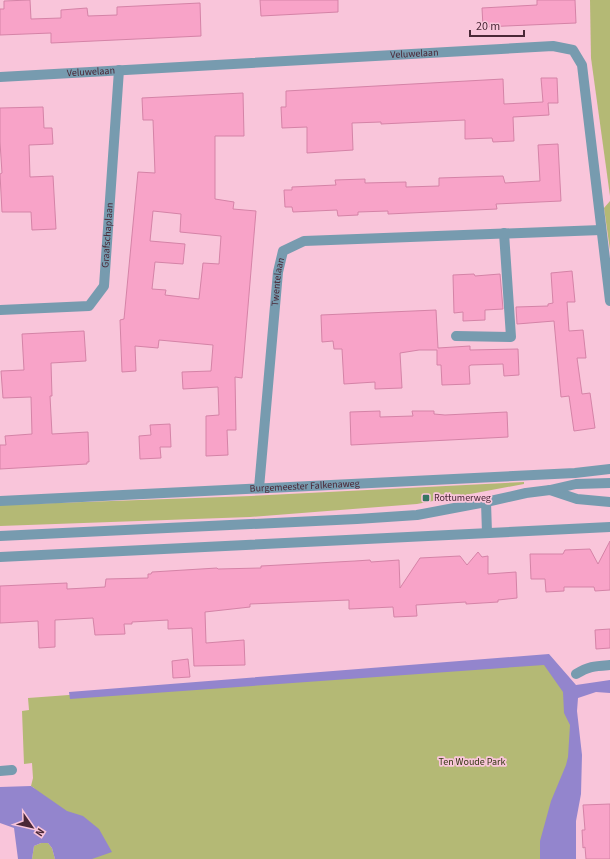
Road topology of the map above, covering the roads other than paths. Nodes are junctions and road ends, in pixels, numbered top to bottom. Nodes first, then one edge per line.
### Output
1 (119, 70) junction
2 (0, 77) edge
3 (601, 230) junction
4 (504, 233) junction
5 (610, 302) edge
6 (0, 310) edge
7 (456, 336) dead end
8 (610, 469) edge
9 (610, 482) edge
10 (259, 488) junction
11 (550, 490) junction
12 (0, 501) edge
13 (486, 502) junction
14 (610, 502) edge
15 (610, 526) edge
16 (487, 533) junction
17 (0, 536) edge
18 (0, 557) edge
19 (610, 665) edge
20 (576, 674) dead end
21 (12, 770) dead end
22 (0, 771) edge

1 - 2 street, Veluwelaan
1 - 3 street, Veluwelaan
1 - 6 street, Graafschaplaan
3 - 4 street, Twentelaan
3 - 5 street, Veluwelaan
4 - 7 street
4 - 10 street, Twentelaan
8 - 10 street, Burgemeester Falkenaweg
9 - 11 street
10 - 12 street, Burgemeester Falkenaweg
11 - 13 street
11 - 14 street
13 - 16 street
13 - 17 street
15 - 16 street
16 - 18 street
19 - 20 street
21 - 22 street

